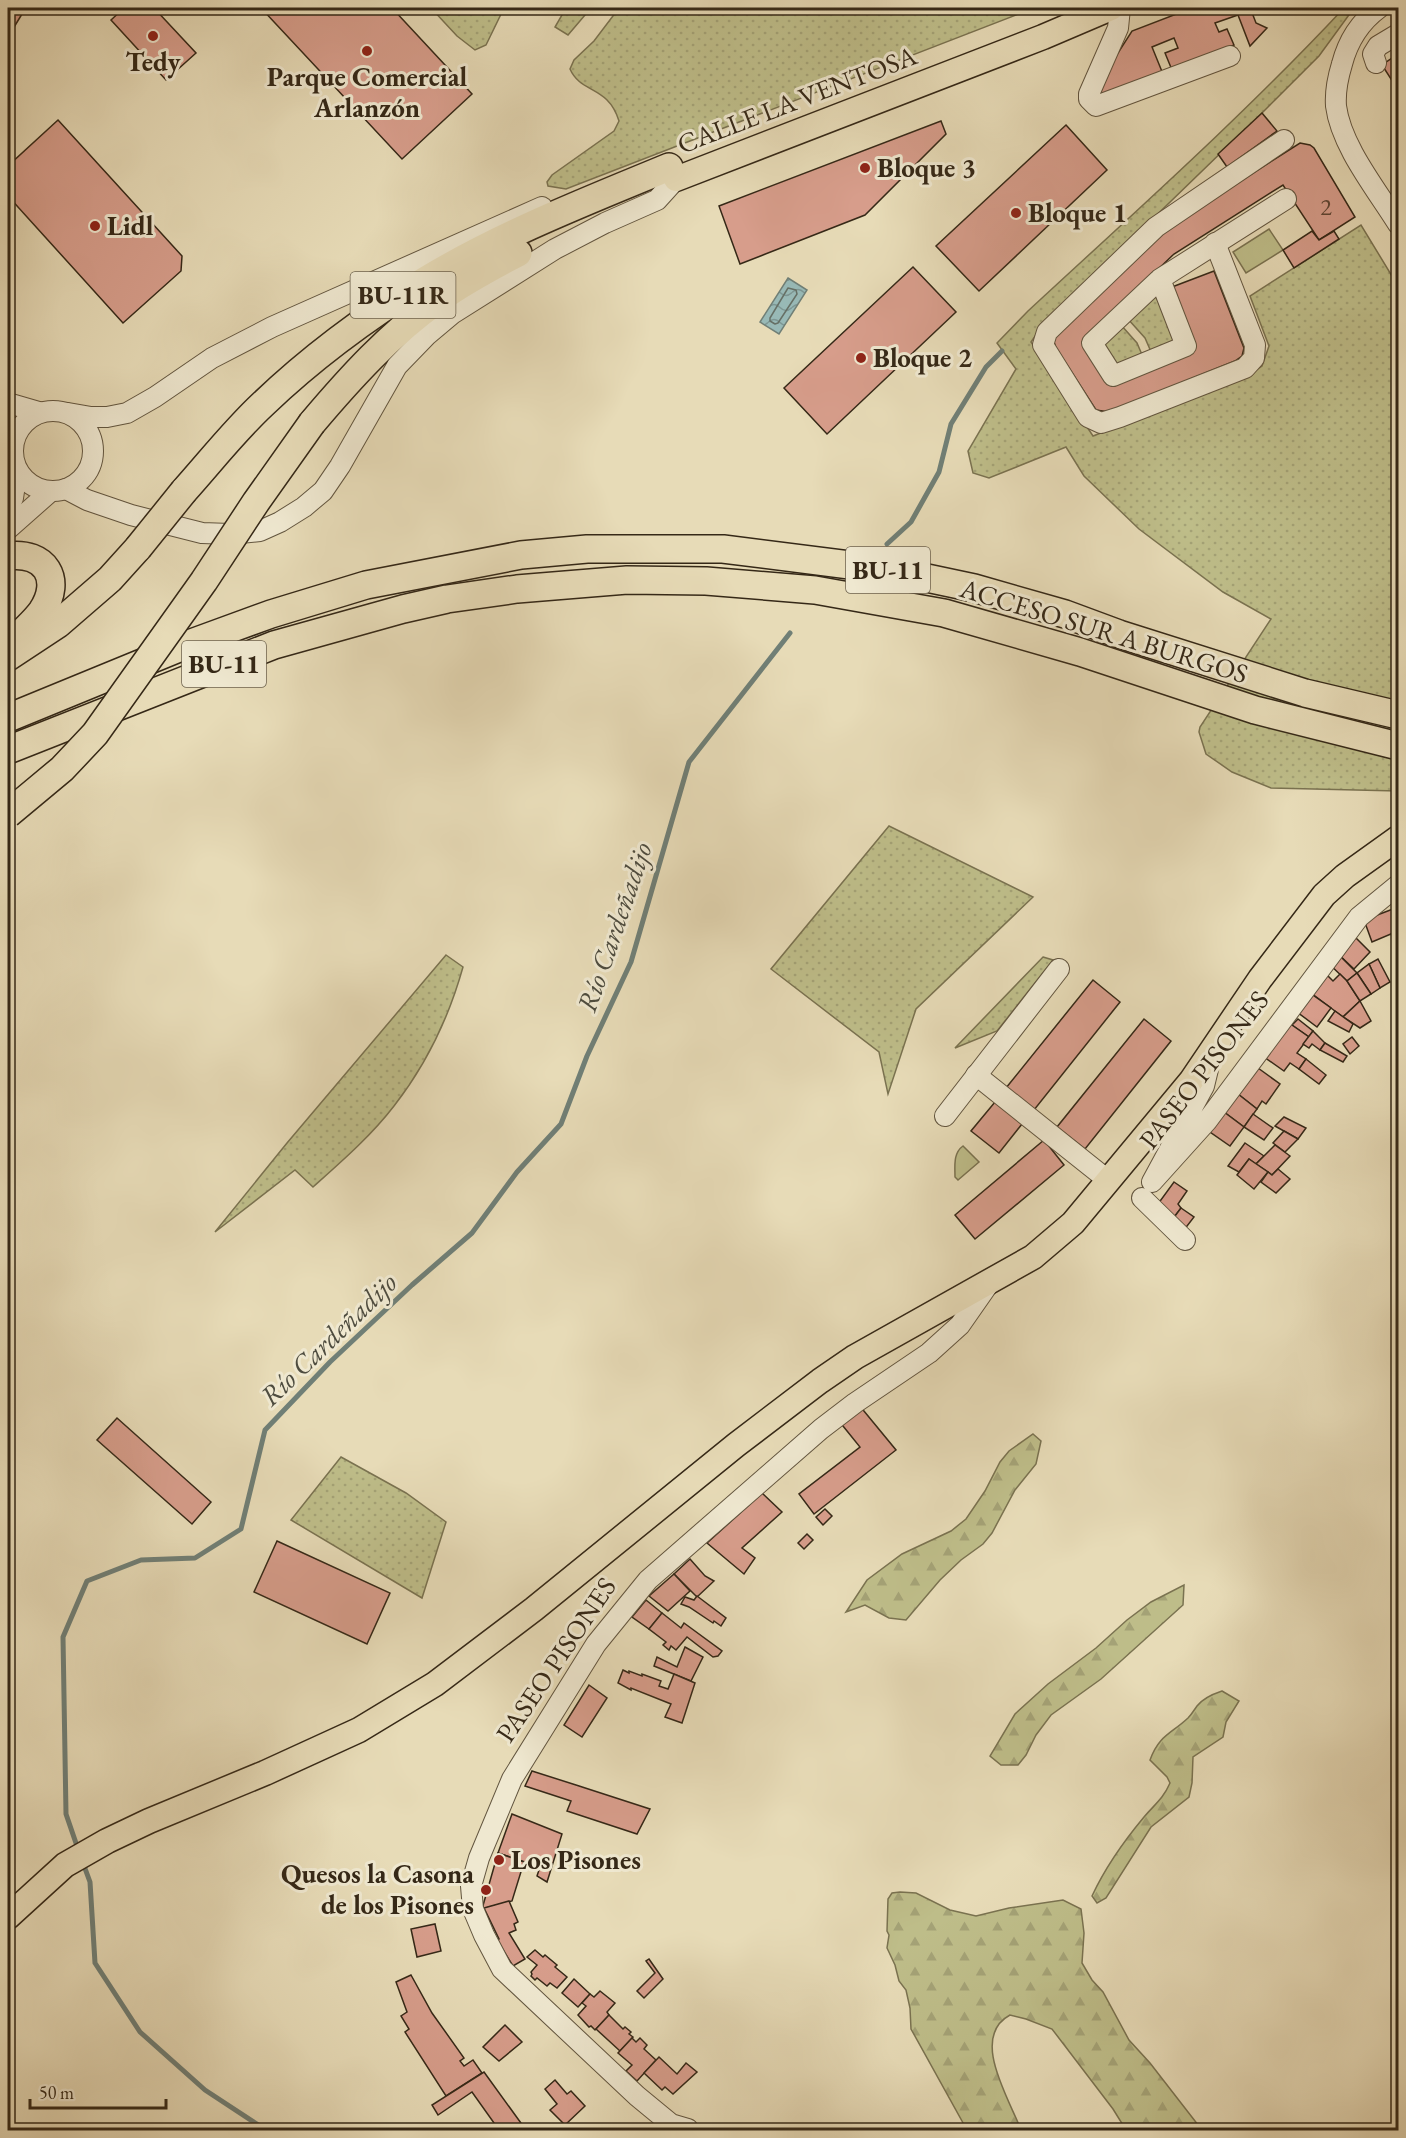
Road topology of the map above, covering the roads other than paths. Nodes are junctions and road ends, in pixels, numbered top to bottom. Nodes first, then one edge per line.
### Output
1 (1075, 8) edge
2 (1111, 8) edge
3 (1120, 8) edge
4 (1379, 8) edge
5 (1398, 34) edge
6 (1230, 56) dead end
7 (1376, 63) dead end
8 (1284, 140) dead end
9 (672, 173) junction
10 (1286, 199) dead end
11 (1398, 225) edge
12 (1215, 243) junction
13 (1160, 279) junction
14 (8, 403) edge
15 (39, 412) junction
16 (68, 413) junction
17 (11, 428) edge
18 (17, 471) junction
19 (58, 490) junction
20 (8, 510) edge
21 (8, 529) edge
22 (8, 555) edge
23 (441, 566) junction
24 (8, 647) edge
25 (8, 657) edge
26 (8, 699) edge
27 (1398, 715) edge
28 (8, 718) edge
29 (1398, 747) edge
30 (8, 750) edge
31 (8, 814) edge
32 (1398, 838) edge
33 (1398, 885) edge
34 (1059, 969) dead end
35 (1212, 1049) junction
36 (976, 1075) junction
37 (945, 1116) dead end
38 (1109, 1181) junction
39 (1144, 1195) junction
40 (1185, 1240) dead end
41 (990, 1281) junction
42 (8, 1917) edge
43 (688, 2129) dead end

1 - 9 main road, CALLE LA VENTOSA
2 - 9 main road, CALLE LA VENTOSA
3 - 6 street
4 - 11 street
5 - 7 street
8 - 12 street
9 - 16 street, CALLE LA VENTOSA
9 - 19 street, CALLE LA VENTOSA
9 - 25 highway, BU-11R, bridge
9 - 31 highway, BU-11R, bridge
10 - 12 street
12 - 13 street
13 - 13 street
14 - 15 street
15 - 16 street
15 - 17 street
16 - 19 street
17 - 18 street
18 - 19 street
18 - 20 street
19 - 21 street
22 - 24 highway
23 - 26 highway
23 - 27 highway, ACCESO SUR A BURGOS / BU-11
23 - 28 highway, ACCESO SUR A BURGOS / BU-11
29 - 30 highway, ACCESO SUR A BURGOS / BU-11
32 - 35 main road, PASEO PISONES
33 - 39 street, PASEO PISONES
34 - 36 street
35 - 38 main road, PASEO PISONES
35 - 39 street, PASEO PISONES
36 - 37 street
36 - 38 street
38 - 41 main road, PASEO PISONES
39 - 40 street
41 - 42 main road, PASEO PISONES
41 - 43 street, PASEO PISONES

